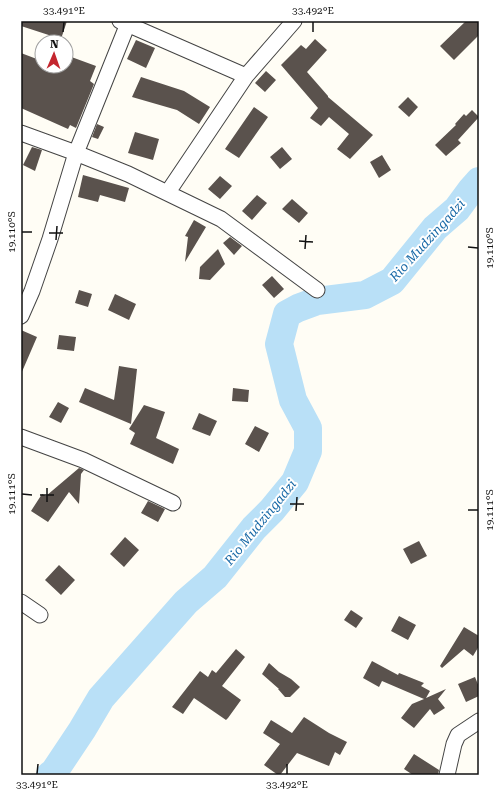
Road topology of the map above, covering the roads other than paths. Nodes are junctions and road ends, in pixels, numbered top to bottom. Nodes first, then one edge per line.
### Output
1 (294, 21) edge
2 (126, 22) edge
3 (246, 76) junction
4 (21, 133) edge
5 (76, 153) junction
6 (168, 192) junction
7 (27, 289) edge
8 (317, 290) dead end
9 (21, 316) edge
10 (21, 437) edge
11 (173, 503) dead end
12 (21, 602) edge
13 (40, 615) dead end
14 (479, 721) edge
15 (447, 775) edge

1 - 3 street
2 - 3 street
2 - 5 street
3 - 6 street
4 - 5 street
5 - 6 street
5 - 7 street
6 - 8 street
7 - 9 street
10 - 11 street
12 - 13 street
14 - 15 street

